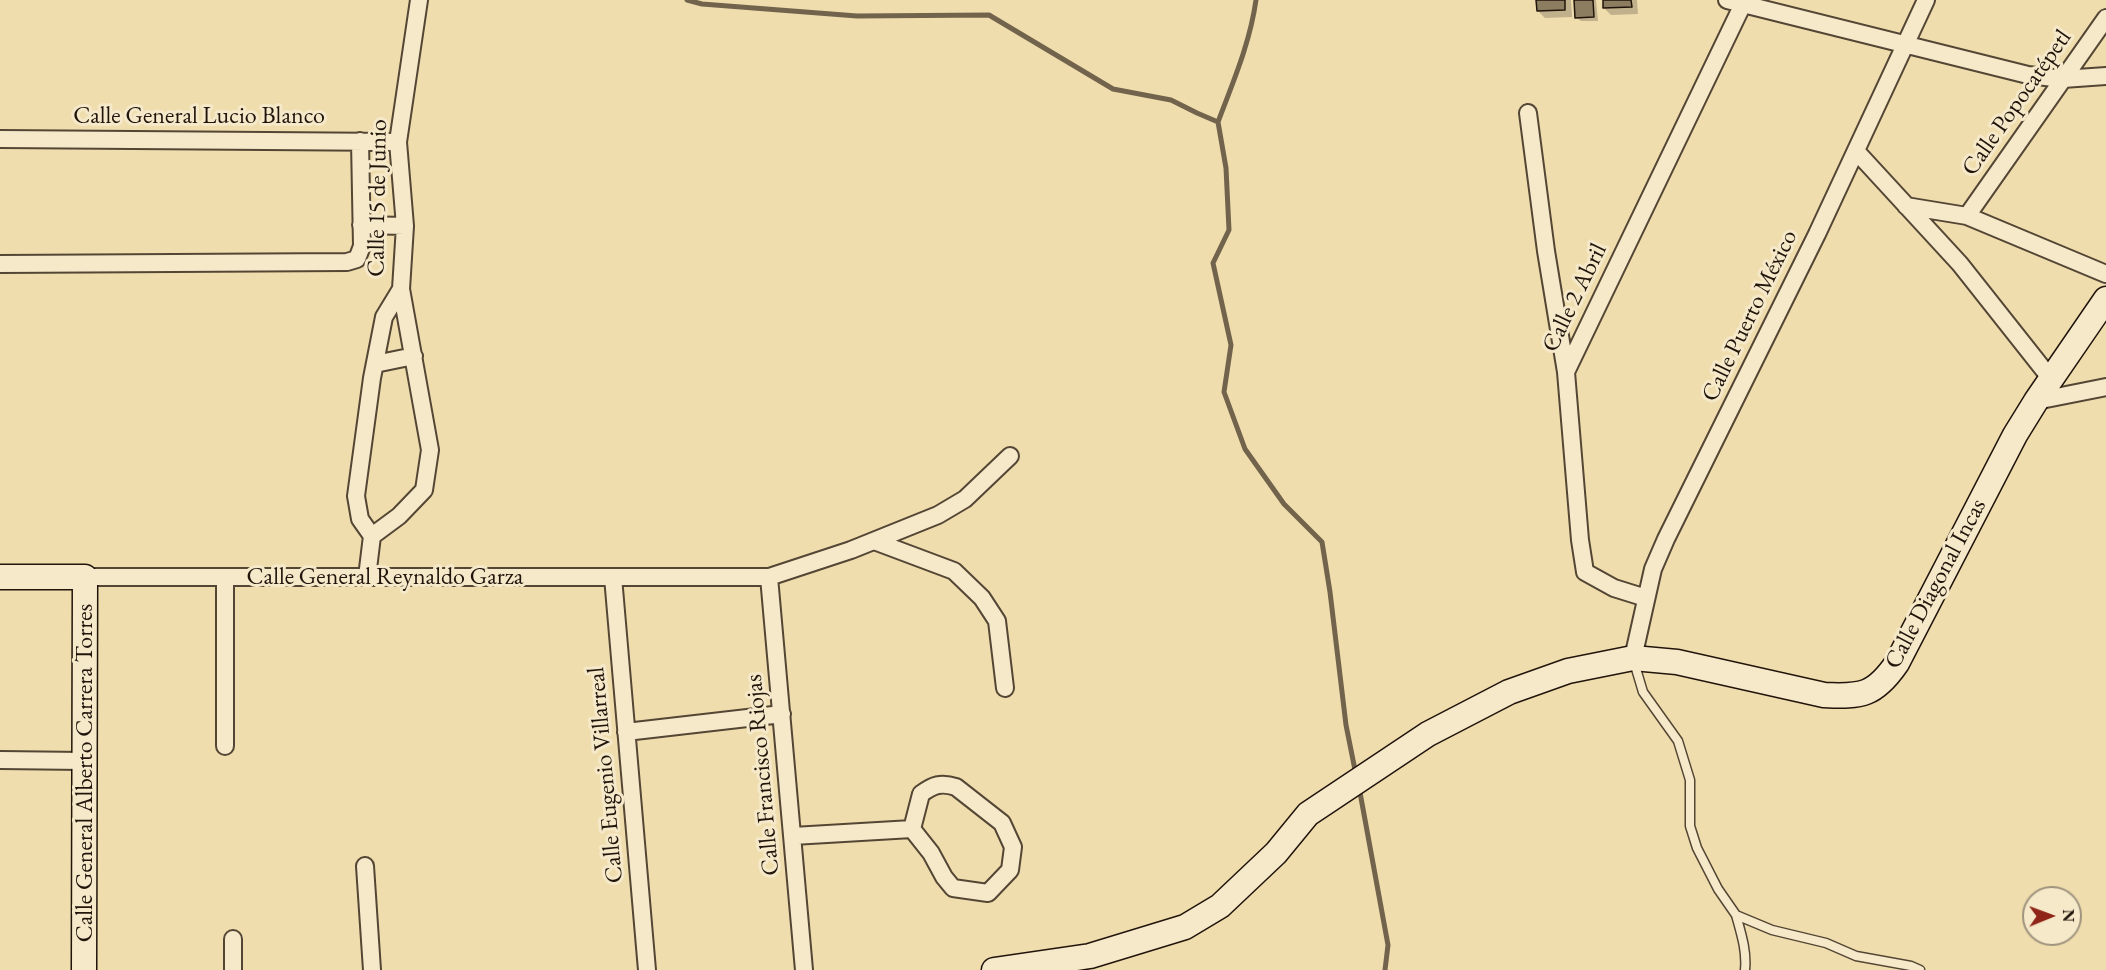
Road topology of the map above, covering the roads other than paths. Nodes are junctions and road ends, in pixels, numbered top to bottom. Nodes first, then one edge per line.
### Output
1 (419, 0) edge
2 (1926, 0) edge
3 (1735, 2) edge
4 (2106, 18) edge
5 (1906, 44) junction
6 (2106, 76) edge
7 (2063, 79) junction
8 (1528, 113) dead end
9 (0, 139) edge
10 (360, 141) junction
11 (398, 142) junction
12 (1856, 151) junction
13 (1906, 206) junction
14 (1967, 216) junction
15 (361, 225) junction
16 (405, 226) junction
17 (0, 264) edge
18 (2106, 274) edge
19 (401, 289) junction
20 (2106, 299) edge
21 (414, 356) junction
22 (375, 364) junction
23 (1566, 372) junction
24 (2051, 379) junction
25 (2106, 387) edge
26 (2036, 401) junction
27 (1010, 456) dead end
28 (372, 536) junction
29 (874, 541) junction
30 (0, 577) edge
31 (85, 577) junction
32 (225, 577) junction
33 (367, 577) junction
34 (613, 577) junction
35 (769, 577) junction
36 (1647, 598) junction
37 (1633, 658) junction
38 (1005, 688) dead end
39 (782, 714) junction
40 (626, 732) junction
41 (225, 746) dead end
42 (0, 760) edge
43 (84, 761) junction
44 (912, 829) junction
45 (794, 836) junction
46 (365, 866) dead end
47 (1736, 915) junction
48 (233, 939) dead end
49 (84, 970) edge
50 (233, 970) edge
51 (372, 970) edge
52 (647, 970) edge
53 (804, 970) edge
54 (994, 970) edge
55 (1745, 970) edge
56 (1920, 970) edge

1 - 11 street, Calle 15 de Junio
2 - 5 street, Calle Puerto México
3 - 5 street
3 - 23 street, Calle 2 Abril
4 - 7 street, Calle Popocatépetl
5 - 7 street
5 - 12 street, Calle Puerto México
6 - 7 street
7 - 14 street, Calle Popocatépetl
8 - 23 street
9 - 10 street, Calle General Lucio Blanco
10 - 11 street, Calle General Lucio Blanco
10 - 15 street, Calle 15 de Junio
11 - 16 street, Calle 15 de Junio
12 - 13 street
12 - 36 street, Calle Puerto México
13 - 14 street
13 - 24 street
14 - 18 street
15 - 16 street
15 - 17 street, Calle 15 de Junio
16 - 19 street, Calle 15 de Junio
19 - 21 street, Calle 15 de Junio
19 - 22 street, Calle 15 de Junio
20 - 24 street, Calle Diagonal Incas
21 - 22 street
21 - 28 street, Calle 15 de Junio
22 - 28 street, Calle 15 de Junio
23 - 36 street, Calle 2 Abril
24 - 26 street, Calle Diagonal Incas
25 - 26 street
26 - 37 street, Calle Diagonal Incas
27 - 29 street, Calle General Reynaldo Garza
28 - 33 street
29 - 35 street, Calle General Reynaldo Garza
29 - 38 street
30 - 31 street, Calle General Reynaldo Garza
31 - 32 street, Calle General Reynaldo Garza
31 - 43 street, Calle General Alberto Carrera Torres
32 - 33 street, Calle General Reynaldo Garza
32 - 41 street
33 - 34 street, Calle General Reynaldo Garza
34 - 35 street, Calle General Reynaldo Garza
34 - 40 street, Calle Eugenio Villarreal
35 - 39 street, Calle Francisco Riojas
36 - 37 street, Calle Puerto México
37 - 47 lane
37 - 54 street, Calle Diagonal Incas
39 - 40 street
39 - 45 street, Calle Francisco Riojas
40 - 52 street, Calle Eugenio Villarreal
42 - 43 street
43 - 49 street, Calle General Alberto Carrera Torres
44 - 44 street
44 - 45 street
45 - 53 street, Calle Francisco Riojas
46 - 51 street
47 - 55 lane
47 - 56 lane
48 - 50 street

